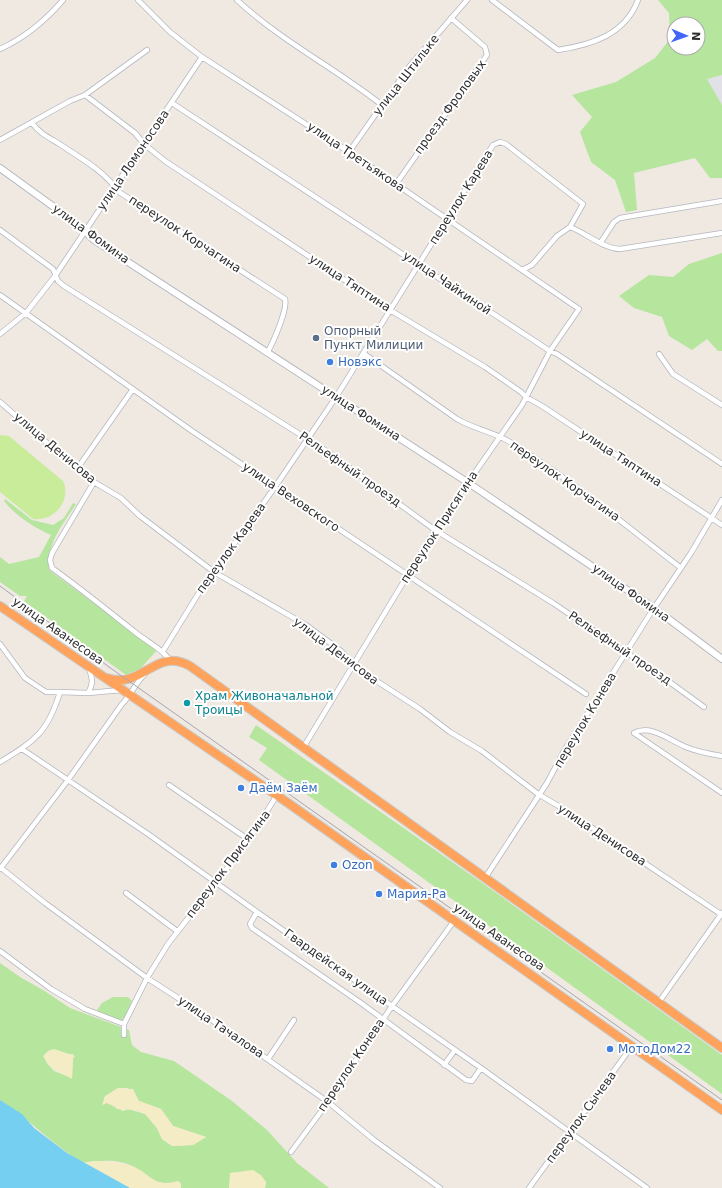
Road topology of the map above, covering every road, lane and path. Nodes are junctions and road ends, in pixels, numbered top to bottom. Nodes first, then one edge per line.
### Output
1 (63, 0) edge
2 (138, 0) edge
3 (238, 0) edge
4 (467, 0) edge
5 (492, 0) edge
6 (638, 0) edge
7 (451, 18) junction
8 (0, 49) edge
9 (147, 50) dead end
10 (202, 58) junction
11 (85, 96) junction
12 (172, 102) junction
13 (382, 105) junction
14 (32, 123) junction
15 (0, 140) edge
16 (144, 144) junction
17 (349, 152) junction
18 (0, 168) edge
19 (396, 184) junction
20 (115, 187) junction
21 (722, 202) edge
22 (446, 219) junction
23 (570, 227) junction
24 (0, 230) edge
25 (85, 232) junction
26 (722, 233) edge
27 (601, 242) junction
28 (419, 265) junction
29 (522, 270) junction
30 (55, 276) junction
31 (0, 295) edge
32 (579, 309) joint
33 (390, 310) junction
34 (26, 313) junction
35 (0, 334) edge
36 (550, 351) junction
37 (267, 353) junction
38 (363, 353) junction
39 (659, 354) dead end
40 (133, 389) junction
41 (336, 397) junction
42 (526, 397) junction
43 (0, 402) edge
44 (722, 405) edge
45 (499, 437) junction
46 (308, 439) junction
47 (722, 464) edge
48 (77, 469) junction
49 (94, 482) junction
50 (467, 482) junction
51 (275, 486) junction
52 (722, 500) edge
53 (711, 518) junction
54 (722, 525) edge
55 (434, 530) junction
56 (681, 568) junction
57 (214, 572) junction
58 (408, 574) junction
59 (0, 606) edge
60 (654, 608) junction
61 (0, 644) edge
62 (163, 651) junction
63 (627, 652) junction
64 (722, 659) edge
65 (170, 660) junction
66 (353, 665) junction
67 (89, 668) junction
68 (149, 669) junction
69 (102, 677) junction
70 (122, 690) junction
71 (60, 692) junction
72 (88, 692) junction
73 (586, 694) dead end
74 (130, 695) junction
75 (704, 707) dead end
76 (303, 748) junction
77 (22, 749) junction
78 (722, 756) edge
79 (0, 762) edge
80 (68, 780) junction
81 (169, 785) dead end
82 (722, 793) edge
83 (538, 794) junction
84 (278, 795) junction
85 (249, 840) junction
86 (0, 868) edge
87 (485, 878) junction
88 (217, 882) junction
89 (126, 893) dead end
90 (257, 912) junction
91 (722, 914) edge
92 (454, 920) junction
93 (177, 931) junction
94 (0, 951) edge
95 (147, 978) junction
96 (659, 1002) junction
97 (392, 1006) junction
98 (382, 1019) junction
99 (294, 1020) dead end
100 (124, 1024) junction
101 (124, 1035) dead end
102 (632, 1046) junction
103 (722, 1048) edge
104 (455, 1050) junction
105 (268, 1059) junction
106 (444, 1064) junction
107 (481, 1068) junction
108 (328, 1102) junction
109 (722, 1110) edge
110 (571, 1131) junction
111 (291, 1152) dead end
112 (440, 1188) edge
113 (529, 1188) edge
114 (647, 1188) edge

1 - 8 street
2 - 10 street, улица Третьякова
3 - 13 street
4 - 7 street, улица Штильке
5 - 6 street
7 - 13 street, улица Штильке
7 - 19 street, проезд Фроловых
9 - 11 street
10 - 12 street, улица Ломоносова
10 - 17 street, улица Третьякова
11 - 14 street
11 - 16 street, улица Тяптина
12 - 16 street, улица Ломоносова
12 - 28 street, улица Чайкиной
13 - 17 street, улица Штильке
14 - 15 street
14 - 20 street, переулок Корчагина
16 - 20 street, улица Ломоносова
16 - 33 street, улица Тяптина
17 - 19 street, улица Третьякова
18 - 25 street, улица Фомина
19 - 22 street, улица Третьякова
20 - 25 street, улица Ломоносова
20 - 37 street, переулок Корчагина
21 - 27 street
22 - 23 street, переулок Карева
22 - 28 street, переулок Карева
22 - 29 street, улица Третьякова
23 - 27 street
23 - 29 street
24 - 30 street, Рельефный проезд
25 - 30 street, улица Ломоносова
25 - 37 street, улица Фомина
26 - 27 street
28 - 33 street, переулок Карева
28 - 36 street, улица Чайкиной
29 - 32 street, улица Третьякова
30 - 34 street, улица Ломоносова
30 - 46 street, Рельефный проезд
31 - 34 street, улица Веховского
32 - 36 street, переулок Присягина
33 - 38 street, переулок Карева
33 - 42 street, улица Тяптина
34 - 35 street, улица Ломоносова
34 - 40 street, улица Веховского
36 - 42 street, переулок Присягина
36 - 47 street, улица Чайкиной
37 - 41 street, улица Фомина
38 - 41 street, переулок Карева
38 - 45 street, переулок Корчагина
39 - 44 street
40 - 48 street
40 - 51 street, улица Веховского
41 - 46 street, переулок Карева
41 - 50 street, улица Фомина
42 - 45 street, переулок Присягина
42 - 53 street, улица Тяптина
43 - 48 street, улица Денисова
45 - 50 street, переулок Присягина
45 - 56 street, переулок Корчагина
46 - 51 street, переулок Карева
46 - 55 street, Рельефный проезд
48 - 49 street, улица Денисова
49 - 57 street, улица Денисова
49 - 62 street
50 - 55 street, переулок Присягина
50 - 60 street, улица Фомина
51 - 57 street, переулок Карева
51 - 58 street, улица Веховского
52 - 53 street, переулок Конева
53 - 54 street, улица Тяптина
53 - 56 street, переулок Конева
55 - 58 street, переулок Присягина
55 - 63 street, Рельефный проезд
56 - 60 street, переулок Конева
57 - 62 street, переулок Карева
57 - 66 street, улица Денисова
58 - 66 street, переулок Присягина
58 - 73 street, улица Веховского
59 - 67 highway, улица Аванесова
60 - 63 street, переулок Конева
60 - 64 street, улица Фомина
61 - 71 street
62 - 65 street
63 - 75 street, Рельефный проезд
63 - 83 street, переулок Конева
65 - 68 highway, улица Аванесова
65 - 76 highway
66 - 76 street, переулок Присягина
66 - 83 street, улица Денисова
67 - 69 highway, улица Аванесова
67 - 72 street
68 - 69 highway, улица Аванесова
68 - 74 street
69 - 70 highway, улица Аванесова
70 - 72 street
70 - 74 highway, улица Аванесова
71 - 72 street
71 - 77 street
74 - 80 street
74 - 84 highway, улица Аванесова
76 - 87 highway
77 - 79 street
77 - 80 street, Гвардейская улица
78 - 82 street
80 - 86 street
80 - 88 street, Гвардейская улица
81 - 85 street
83 - 87 street, переулок Конева
83 - 91 street, улица Денисова
84 - 85 street, переулок Присягина
84 - 92 highway, улица Аванесова
85 - 88 street, переулок Присягина
86 - 95 street, улица Тачалова
87 - 96 highway
88 - 90 street, Гвардейская улица
88 - 93 street, переулок Присягина
89 - 93 street
90 - 97 street, Гвардейская улица
90 - 98 street
91 - 96 street
92 - 97 street, переулок Конева
92 - 102 highway, улица Аванесова
93 - 95 street, переулок Присягина
94 - 100 street
95 - 100 street, переулок Присягина
95 - 105 street, улица Тачалова
96 - 103 highway
97 - 98 street, переулок Конева
97 - 104 street, Гвардейская улица
98 - 106 street
98 - 108 street, переулок Конева
99 - 105 street
100 - 101 street, переулок Присягина
102 - 109 highway, улица Аванесова
102 - 110 street, переулок Сычева
104 - 106 street
104 - 107 street, Гвардейская улица
105 - 108 street, улица Тачалова
106 - 107 street
107 - 110 street, Гвардейская улица
108 - 111 street, переулок Конева
108 - 112 street, улица Тачалова
110 - 113 street, переулок Сычева
110 - 114 street, Гвардейская улица

